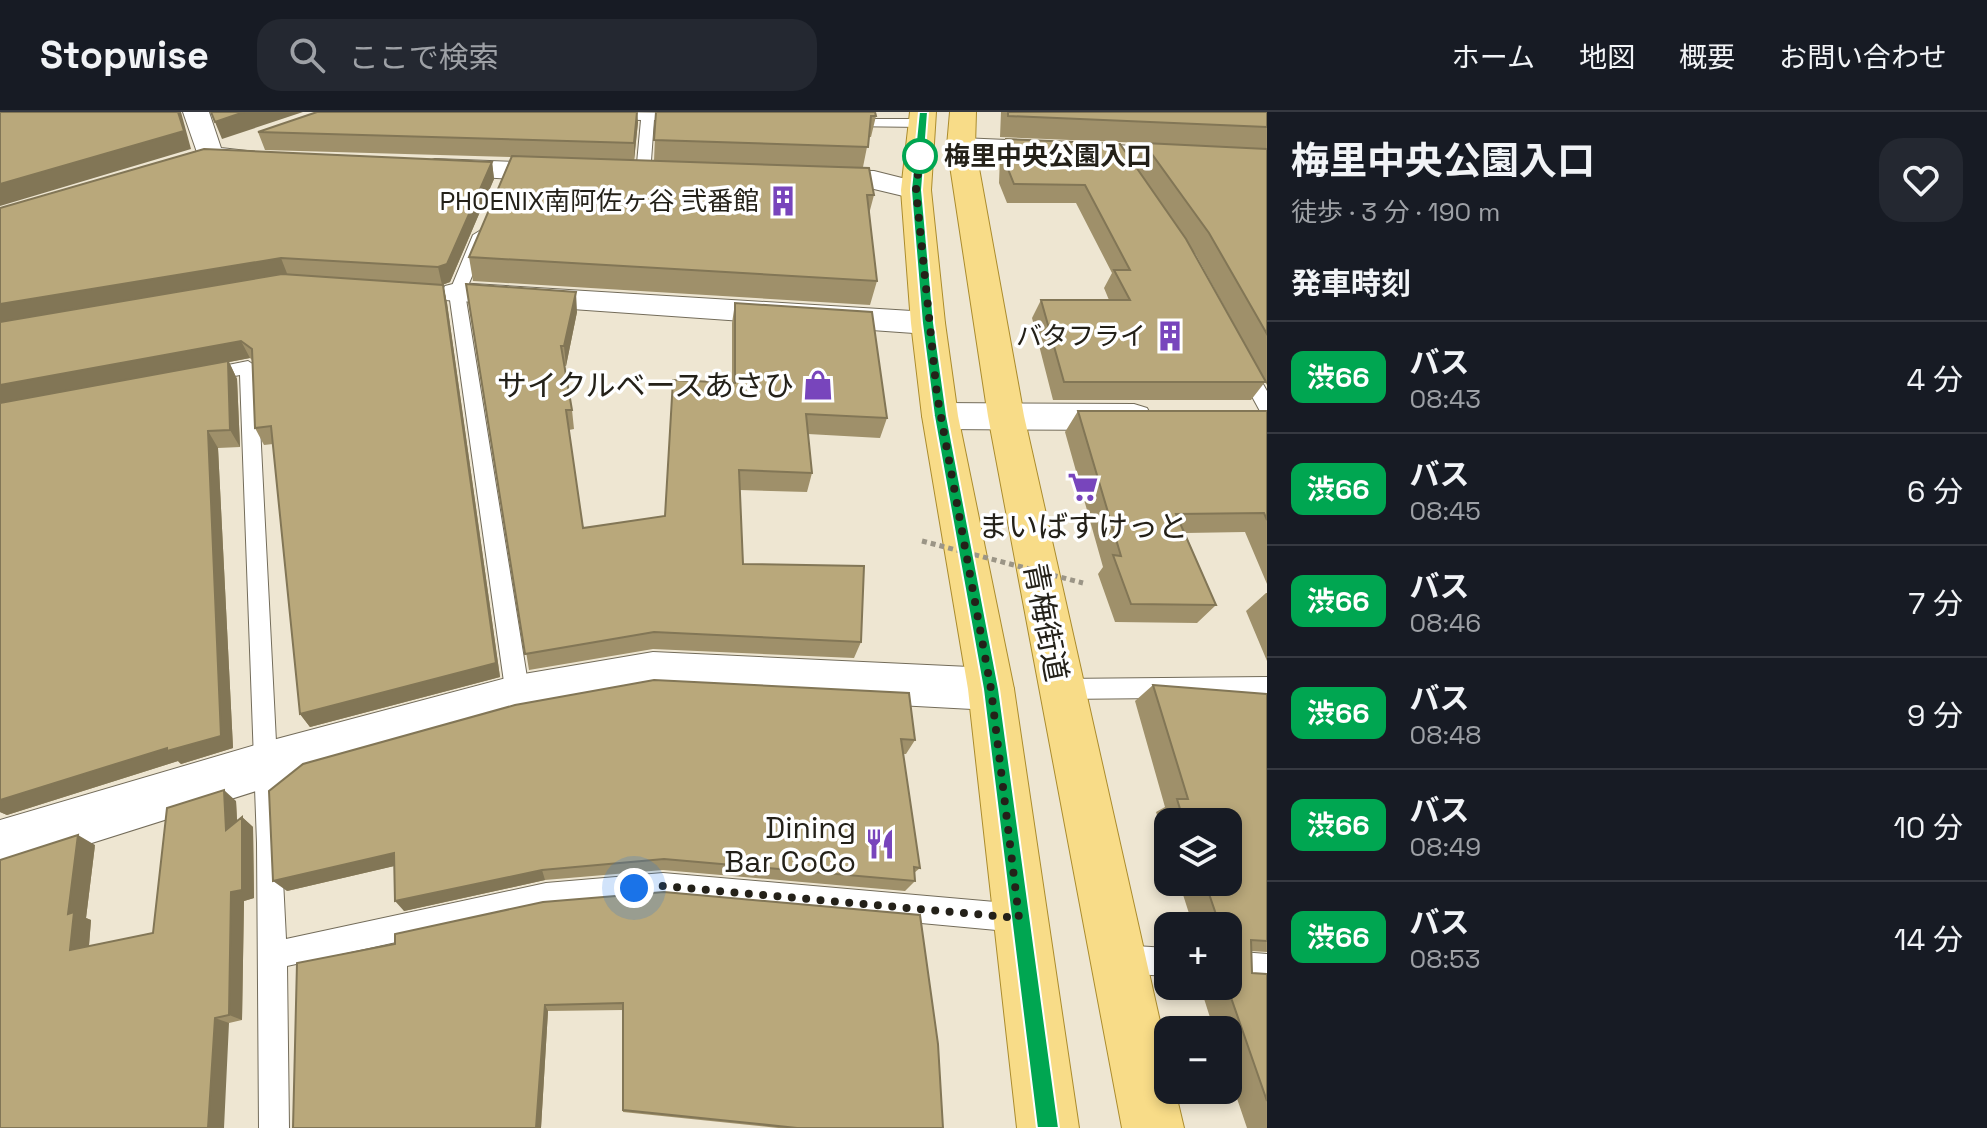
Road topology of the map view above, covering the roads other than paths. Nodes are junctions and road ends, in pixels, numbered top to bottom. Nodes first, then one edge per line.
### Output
1 (196, 112) edge
2 (585, 114) edge
3 (648, 116) junction
4 (708, 118) edge
5 (836, 122) edge
6 (942, 123) edge
7 (267, 136) edge
8 (210, 155) junction
9 (1267, 160) edge
10 (294, 162) edge
11 (180, 164) edge
12 (401, 166) edge
13 (643, 174) junction
14 (674, 175) edge
15 (782, 178) edge
16 (916, 190) junction
17 (485, 225) edge
18 (450, 293) junction
19 (928, 323) junction
20 (1237, 353) edge
21 (186, 379) edge
22 (1257, 414) edge
23 (940, 416) junction
24 (1006, 416) junction
25 (1175, 417) edge
26 (1267, 687) edge
27 (991, 689) junction
28 (1060, 689) junction
29 (518, 696) junction
30 (269, 764) junction
31 (0, 846) edge
32 (1019, 918) junction
33 (275, 955) junction
34 (1118, 959) junction
35 (1154, 961) edge
36 (1242, 966) edge
37 (1267, 968) edge
38 (274, 1128) edge
39 (1048, 1128) edge
40 (1153, 1128) edge

1 - 8 street
2 - 3 lane
3 - 4 lane
3 - 13 lane
5 - 6 lane
6 - 9 street
6 - 16 main road
6 - 24 main road, 青梅街道
7 - 8 street
8 - 10 street
8 - 11 street
12 - 13 street
13 - 14 street
15 - 16 street
16 - 19 main road
17 - 18 lane
18 - 19 street
18 - 29 lane
19 - 23 main road
20 - 22 lane
21 - 30 lane
23 - 24 street
23 - 27 main road
24 - 25 street
24 - 28 main road, 青梅街道
26 - 28 lane
27 - 29 street
27 - 32 main road
28 - 34 main road, 青梅街道
29 - 30 street
30 - 31 street
30 - 33 lane
32 - 33 lane
32 - 39 main road
33 - 38 lane
34 - 35 lane
34 - 40 main road, 青梅街道
36 - 37 lane

